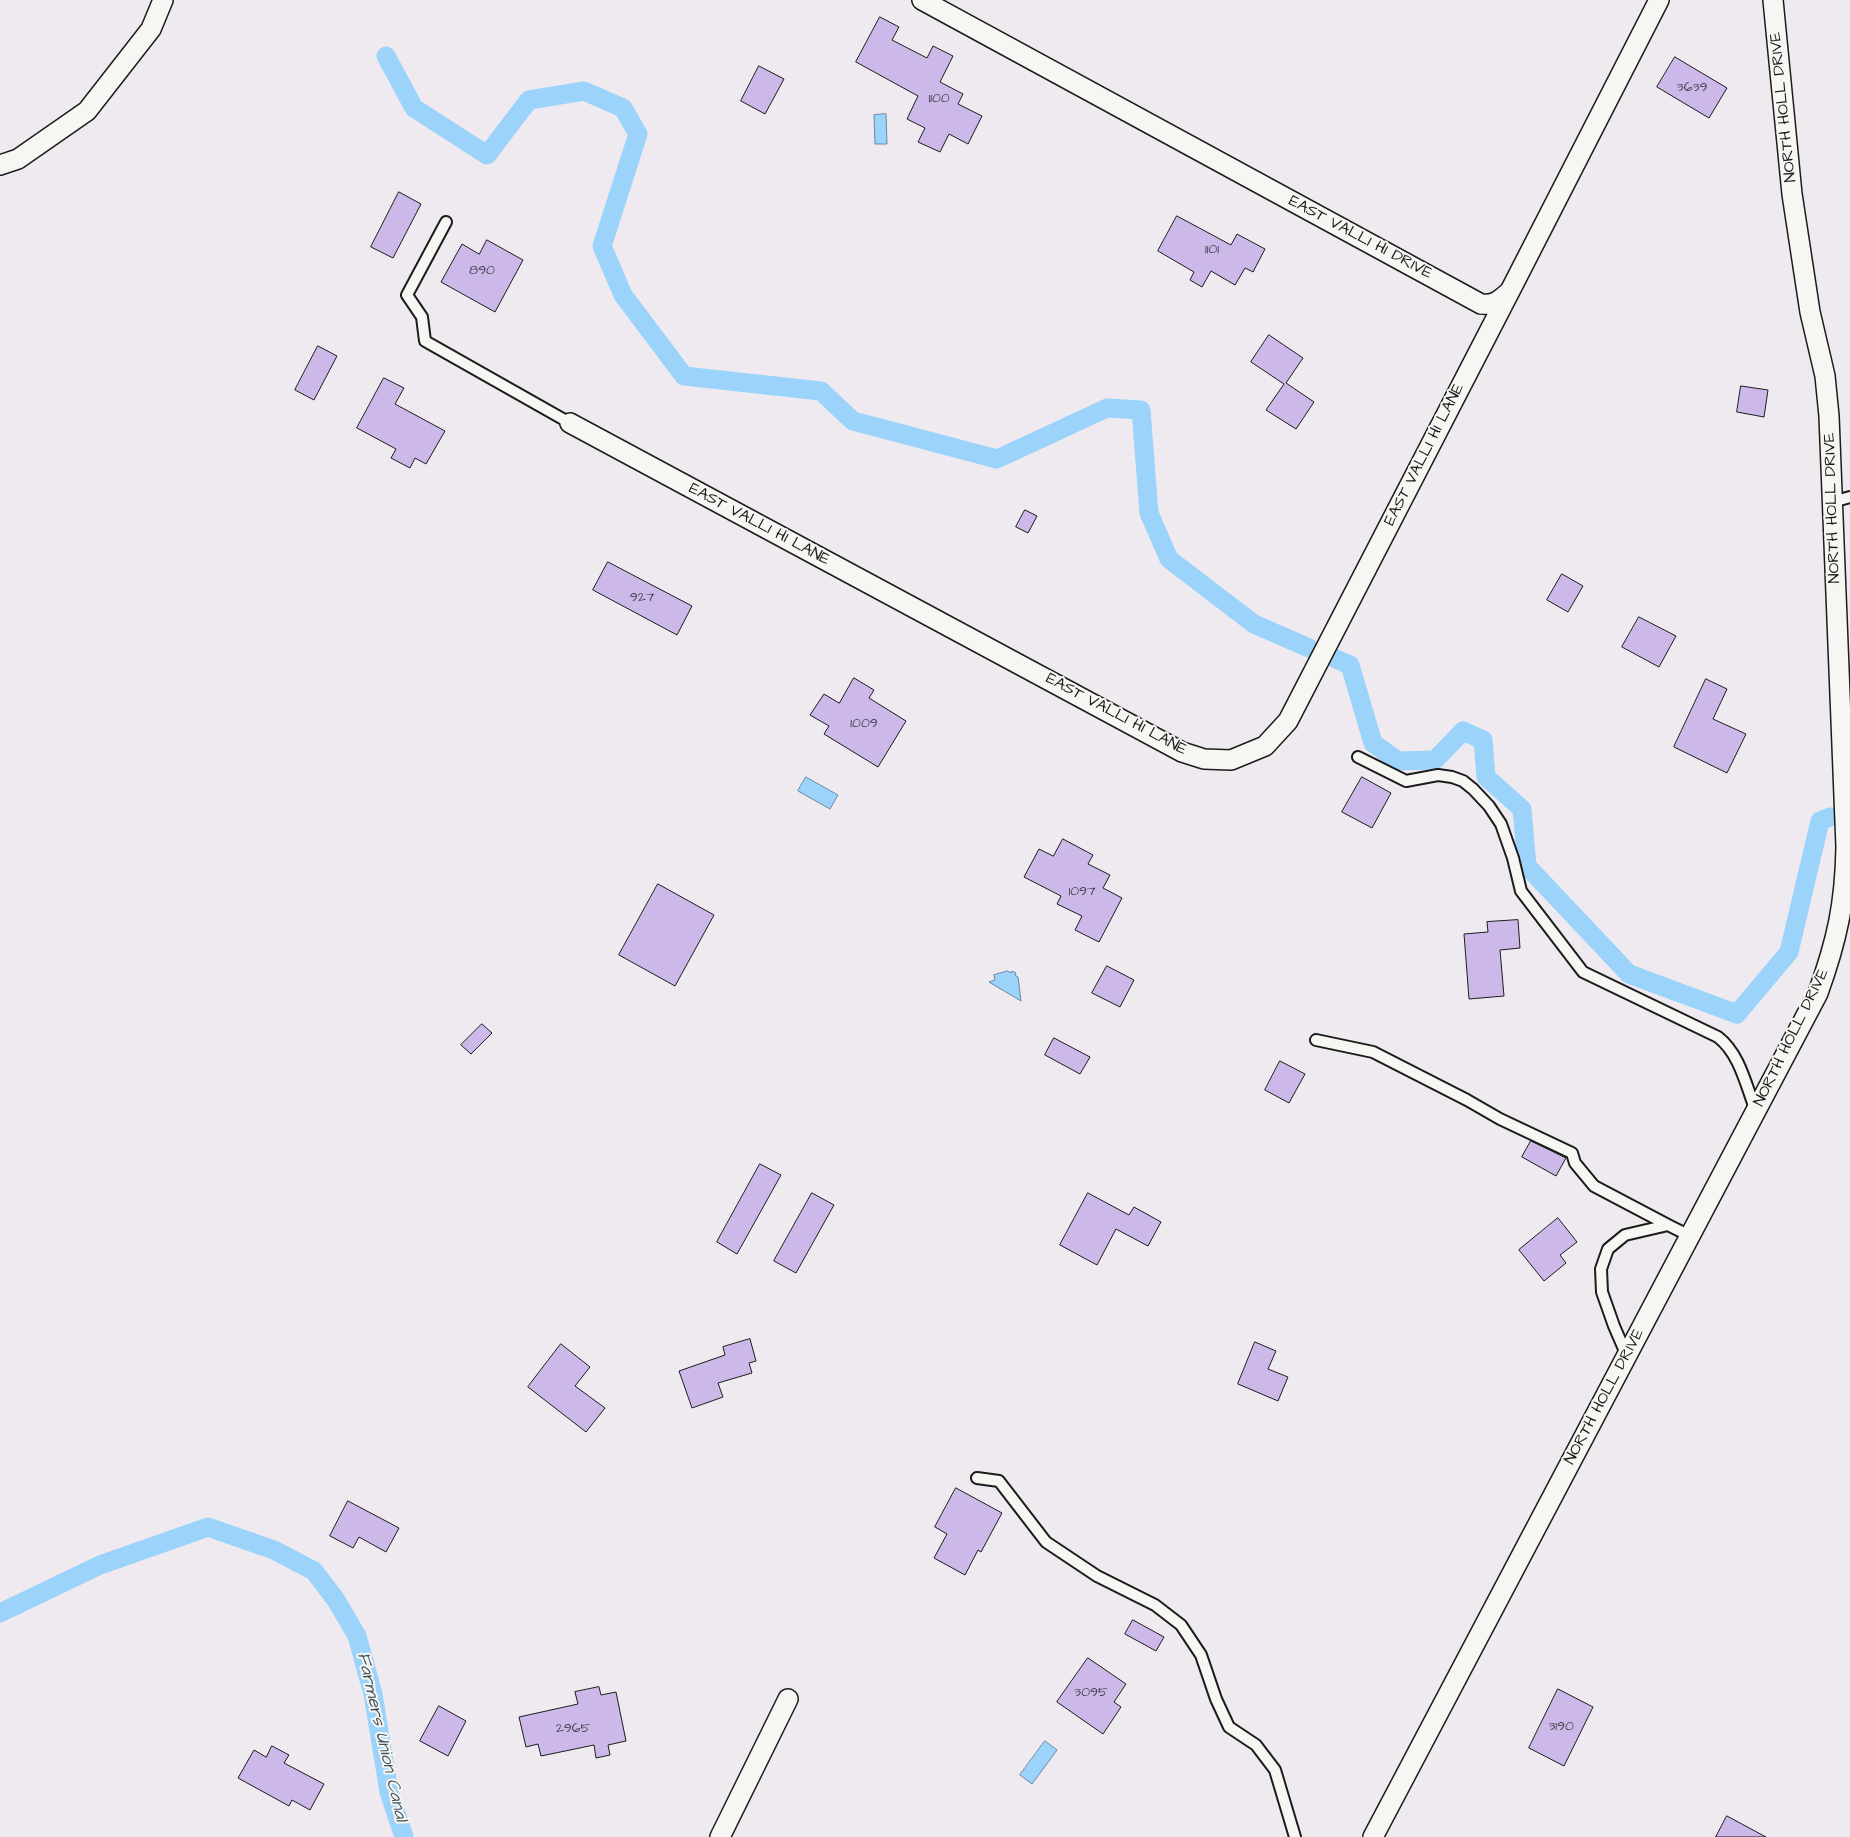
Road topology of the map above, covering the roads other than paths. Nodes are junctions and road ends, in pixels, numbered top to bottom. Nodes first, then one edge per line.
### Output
1 (163, 0) edge
2 (922, 0) edge
3 (1659, 0) edge
4 (1773, 0) edge
5 (0, 166) edge
6 (446, 222) dead end
7 (1510, 291) junction
8 (570, 423) joint
9 (1841, 500) edge
10 (1358, 757) dead end
11 (1316, 1040) dead end
12 (1756, 1111) junction
13 (1668, 1224) junction
14 (1690, 1236) junction
15 (1627, 1356) junction
16 (977, 1478) dead end
17 (788, 1698) dead end
18 (720, 1837) edge
19 (1295, 1837) edge
20 (1373, 1837) edge

1 - 5 street
2 - 7 street, EAST VALLI HI DRIVE
3 - 7 street, EAST VALLI HI DRIVE
4 - 9 street, NORTH HOLL DRIVE
6 - 8 lane
7 - 8 street, EAST VALLI HI LANE
9 - 12 street, NORTH HOLL DRIVE
10 - 12 lane
11 - 13 lane
12 - 14 street, NORTH HOLL DRIVE
13 - 14 lane
13 - 15 lane
14 - 15 street, NORTH HOLL DRIVE
15 - 20 street, NORTH HOLL DRIVE
16 - 19 lane
17 - 18 street

